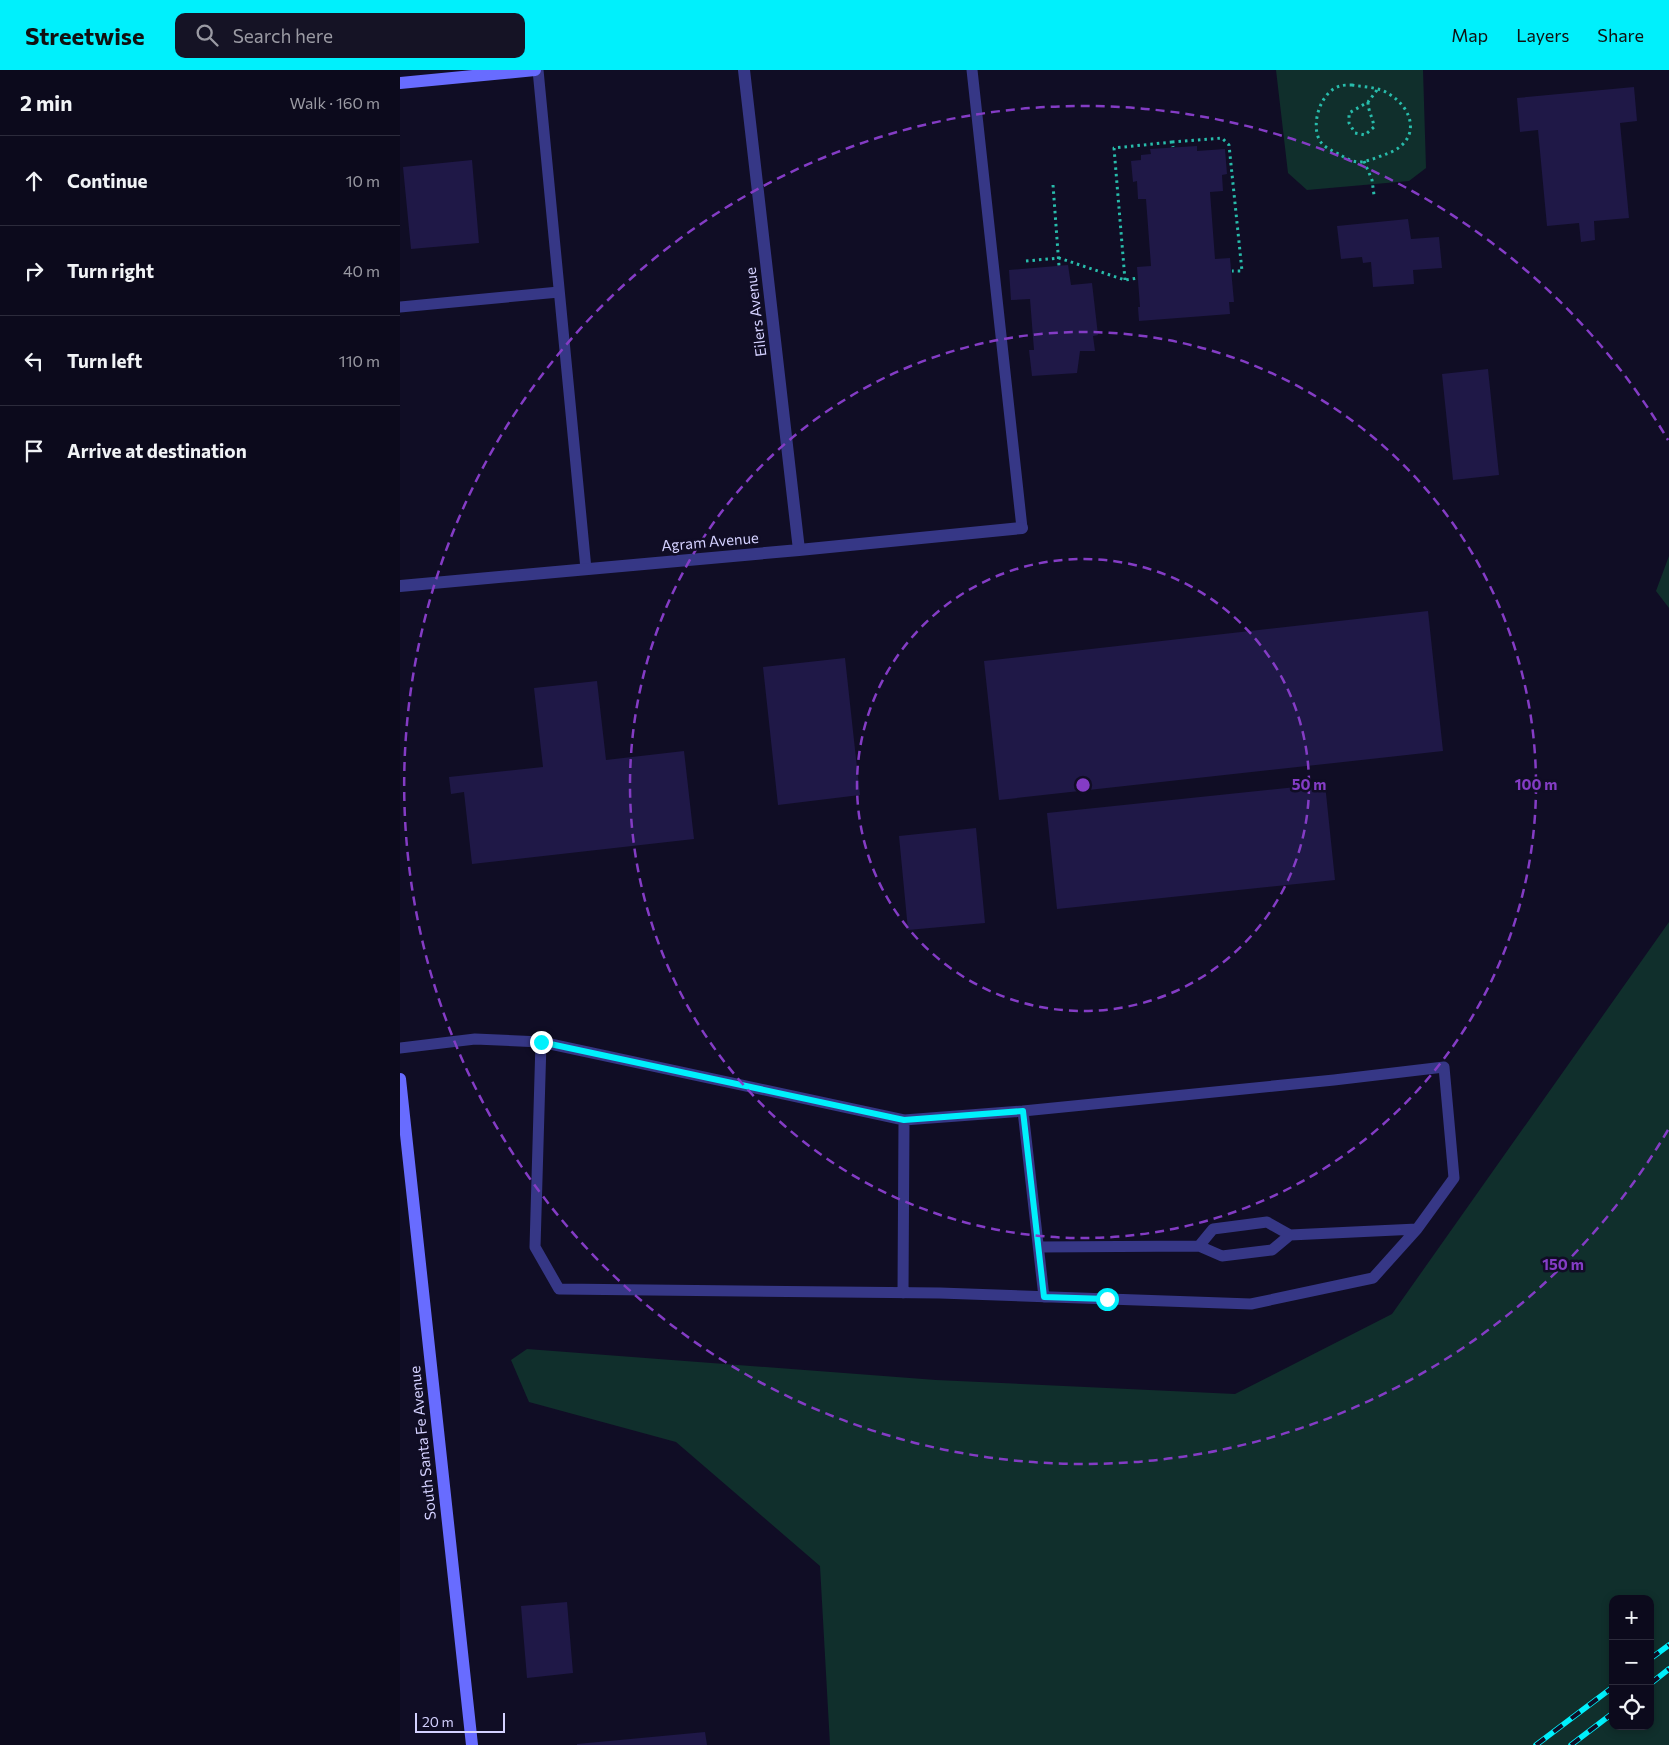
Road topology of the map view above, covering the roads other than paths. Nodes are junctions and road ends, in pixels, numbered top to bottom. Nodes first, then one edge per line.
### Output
1 (536, 70) edge
2 (744, 70) edge
3 (972, 70) edge
4 (400, 83) edge
5 (559, 292) junction
6 (400, 307) edge
7 (1022, 528) joint
8 (799, 550) junction
9 (586, 569) junction
10 (400, 586) edge
11 (541, 1042) junction
12 (400, 1048) edge
13 (400, 1079) edge
14 (401, 1097) edge
15 (1023, 1111) junction
16 (904, 1120) junction
17 (1417, 1229) junction
18 (1290, 1236) junction
19 (1199, 1246) junction
20 (1038, 1247) junction
21 (902, 1293) junction
22 (1044, 1297) junction
23 (472, 1745) edge

1 - 4 street
1 - 5 lane
2 - 8 street, Eilers Avenue
3 - 7 lane
5 - 6 lane
5 - 9 lane
7 - 8 street, Agram Avenue
8 - 9 street, Agram Avenue
9 - 10 street, Agram Avenue
11 - 12 lane
11 - 16 lane
11 - 21 lane
13 - 14 street, South Santa Fe Avenue
14 - 23 street, South Santa Fe Avenue
15 - 16 lane
15 - 17 lane
15 - 20 lane
16 - 21 lane
17 - 18 lane
17 - 22 lane
18 - 19 lane
18 - 19 lane
19 - 20 lane
20 - 22 lane
21 - 22 lane

